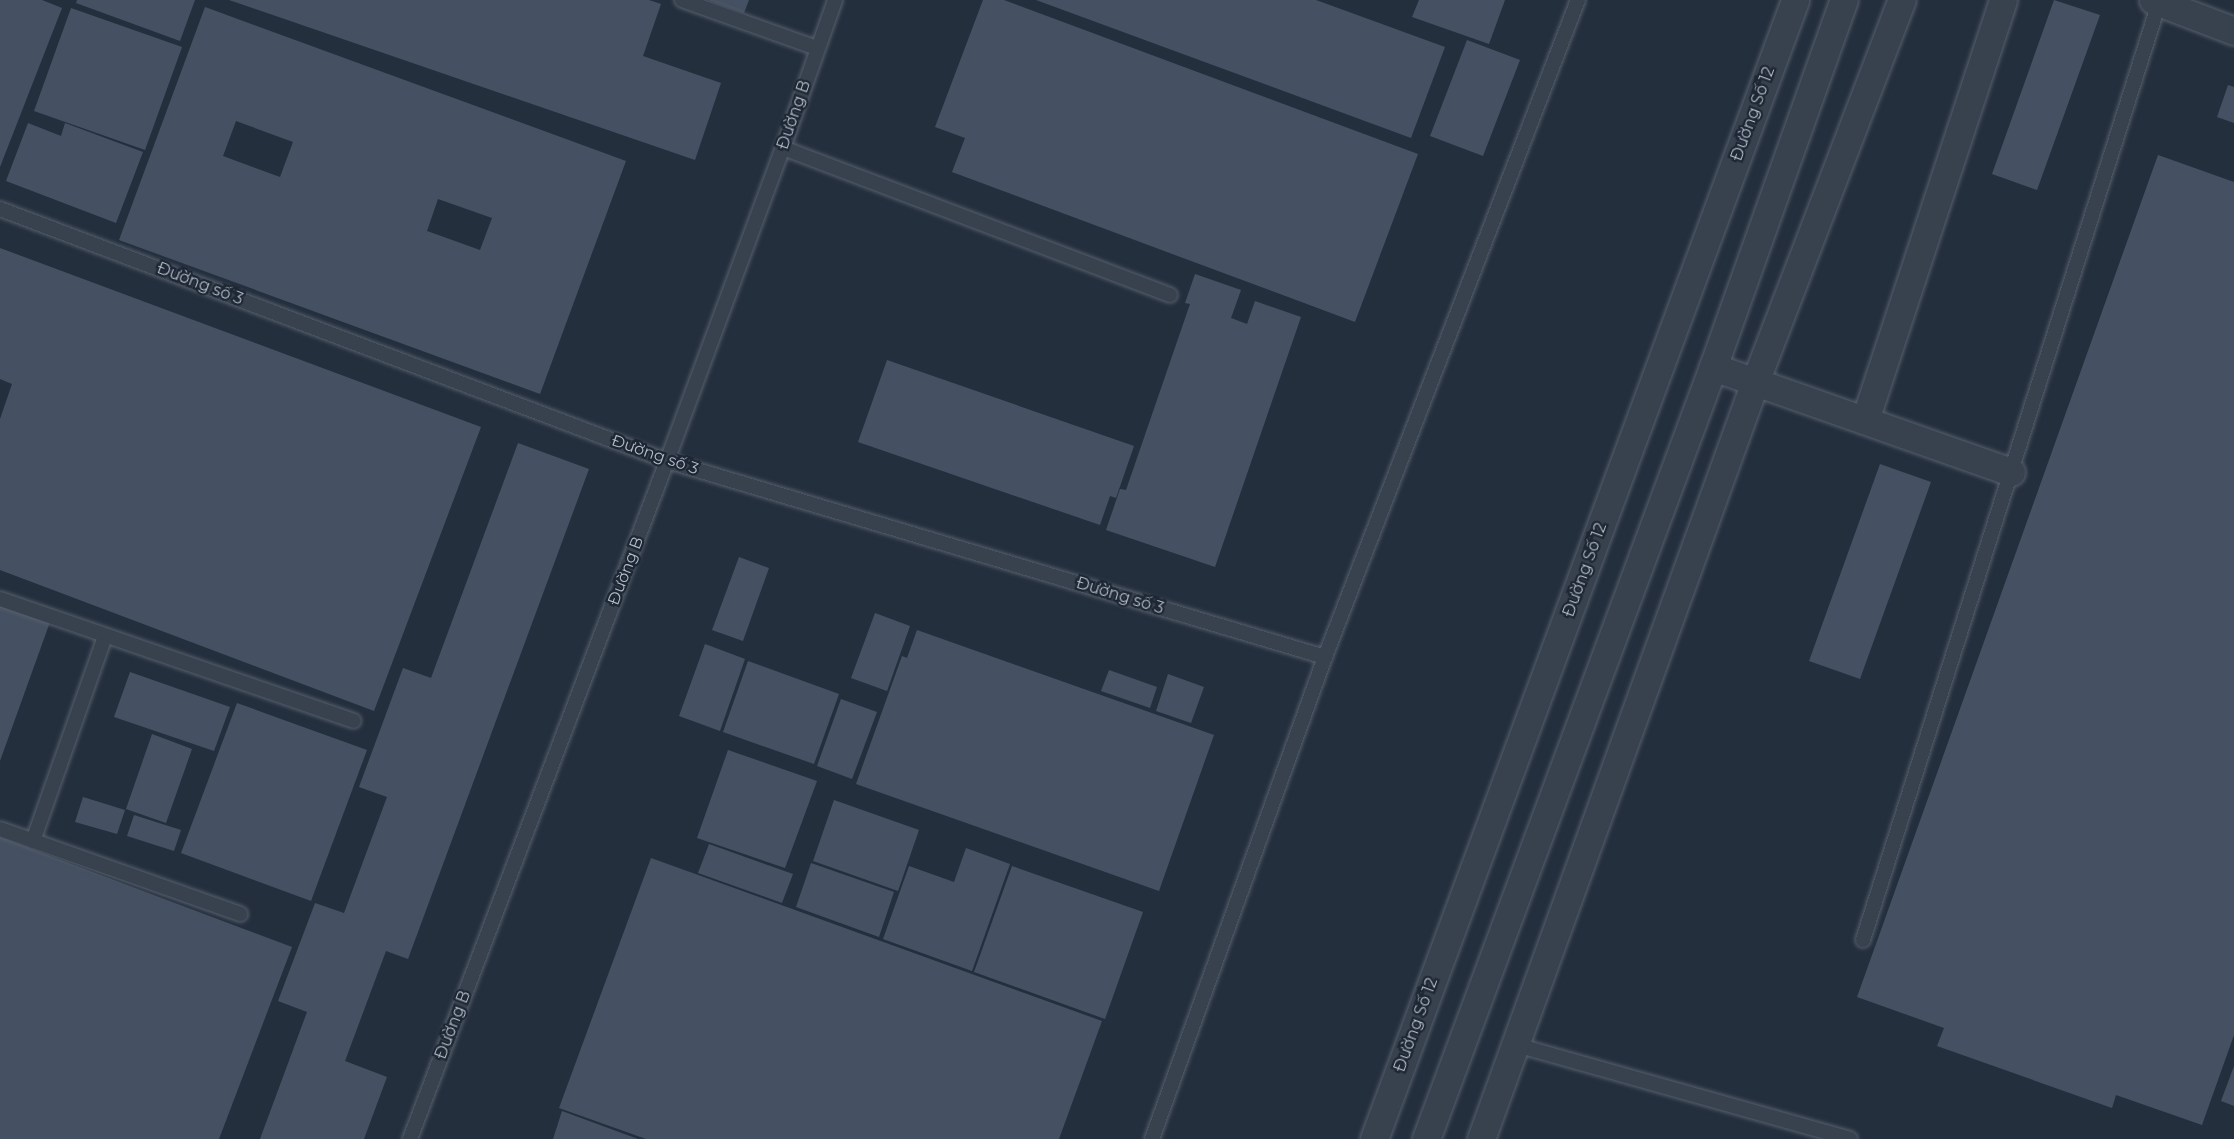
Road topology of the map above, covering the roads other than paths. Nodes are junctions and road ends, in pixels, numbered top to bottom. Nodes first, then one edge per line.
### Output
1 (682, 0) edge
2 (835, 0) edge
3 (1578, 0) edge
4 (1795, 0) edge
5 (1844, 0) edge
6 (1902, 0) edge
7 (2003, 0) edge
8 (2156, 1) edge
9 (2234, 31) edge
10 (816, 48) junction
11 (783, 148) junction
12 (0, 209) edge
13 (1170, 295) dead end
14 (1713, 367) junction
15 (1755, 382) junction
16 (1865, 420) junction
17 (667, 461) junction
18 (2011, 472) junction
19 (0, 599) edge
20 (105, 636) junction
21 (1324, 657) junction
22 (354, 722) dead end
23 (0, 829) edge
24 (33, 841) junction
25 (240, 914) dead end
26 (1863, 940) dead end
27 (1516, 1045) junction
28 (410, 1139) edge
29 (1152, 1139) edge
30 (1374, 1139) edge
31 (1426, 1139) edge
32 (1481, 1139) edge
33 (1850, 1139) edge

1 - 10 lane
2 - 10 lane, Đường B
3 - 21 lane
4 - 30 street, Đường Số 12
5 - 14 street
6 - 15 street
7 - 16 street
8 - 9 street
8 - 18 lane
10 - 11 lane, Đường B
11 - 13 lane
11 - 17 lane, Đường B
12 - 17 lane, Đường số 3
14 - 15 street
14 - 31 street
15 - 16 street
15 - 27 street
16 - 18 street
17 - 21 lane, Đường số 3
17 - 28 lane, Đường B
18 - 26 lane
19 - 20 lane
20 - 22 lane
20 - 24 lane
21 - 29 lane
23 - 24 lane
24 - 25 lane
27 - 32 street
27 - 33 lane

